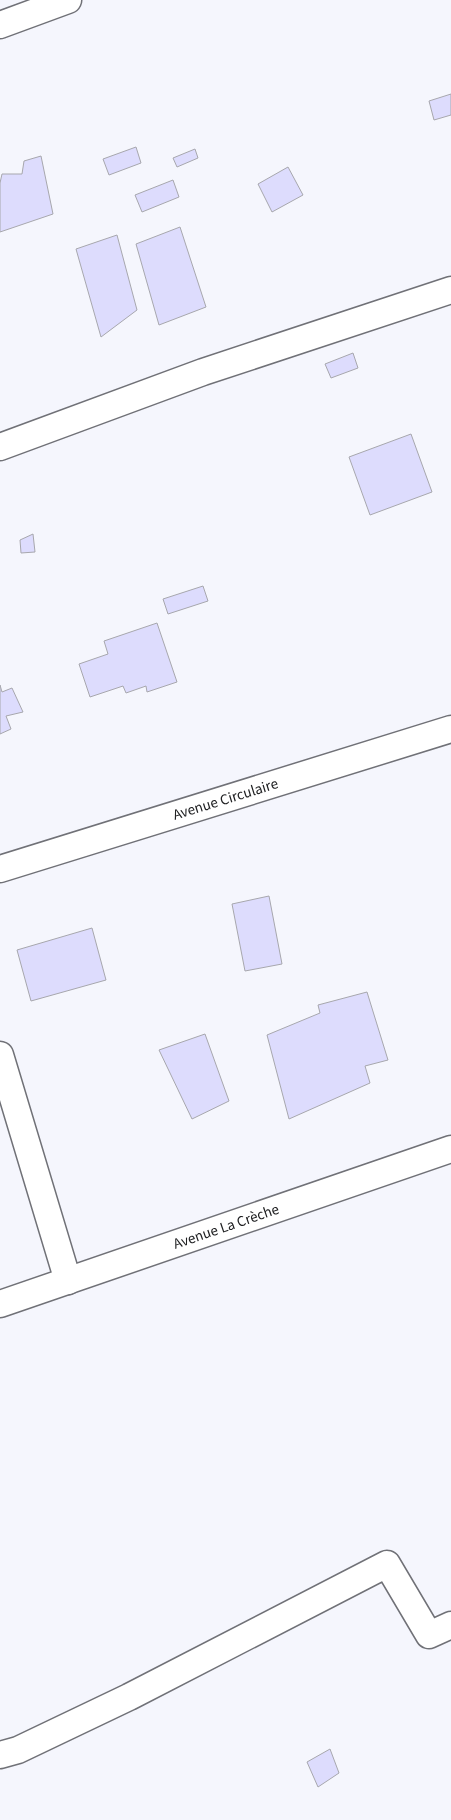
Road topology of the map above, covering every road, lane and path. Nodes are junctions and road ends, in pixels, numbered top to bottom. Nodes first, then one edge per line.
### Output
1 (68, 0) edge
2 (0, 25) edge
3 (451, 290) edge
4 (0, 447) edge
5 (451, 729) edge
6 (0, 869) edge
7 (0, 1055) edge
8 (451, 1149) edge
9 (68, 1281) junction
10 (0, 1304) edge
11 (451, 1625) edge
12 (0, 1755) edge

1 - 2 street
3 - 4 street
5 - 6 street, Avenue Circulaire
7 - 9 street
8 - 9 street, Avenue La Crèche
9 - 10 street, Avenue La Crèche
11 - 12 street

